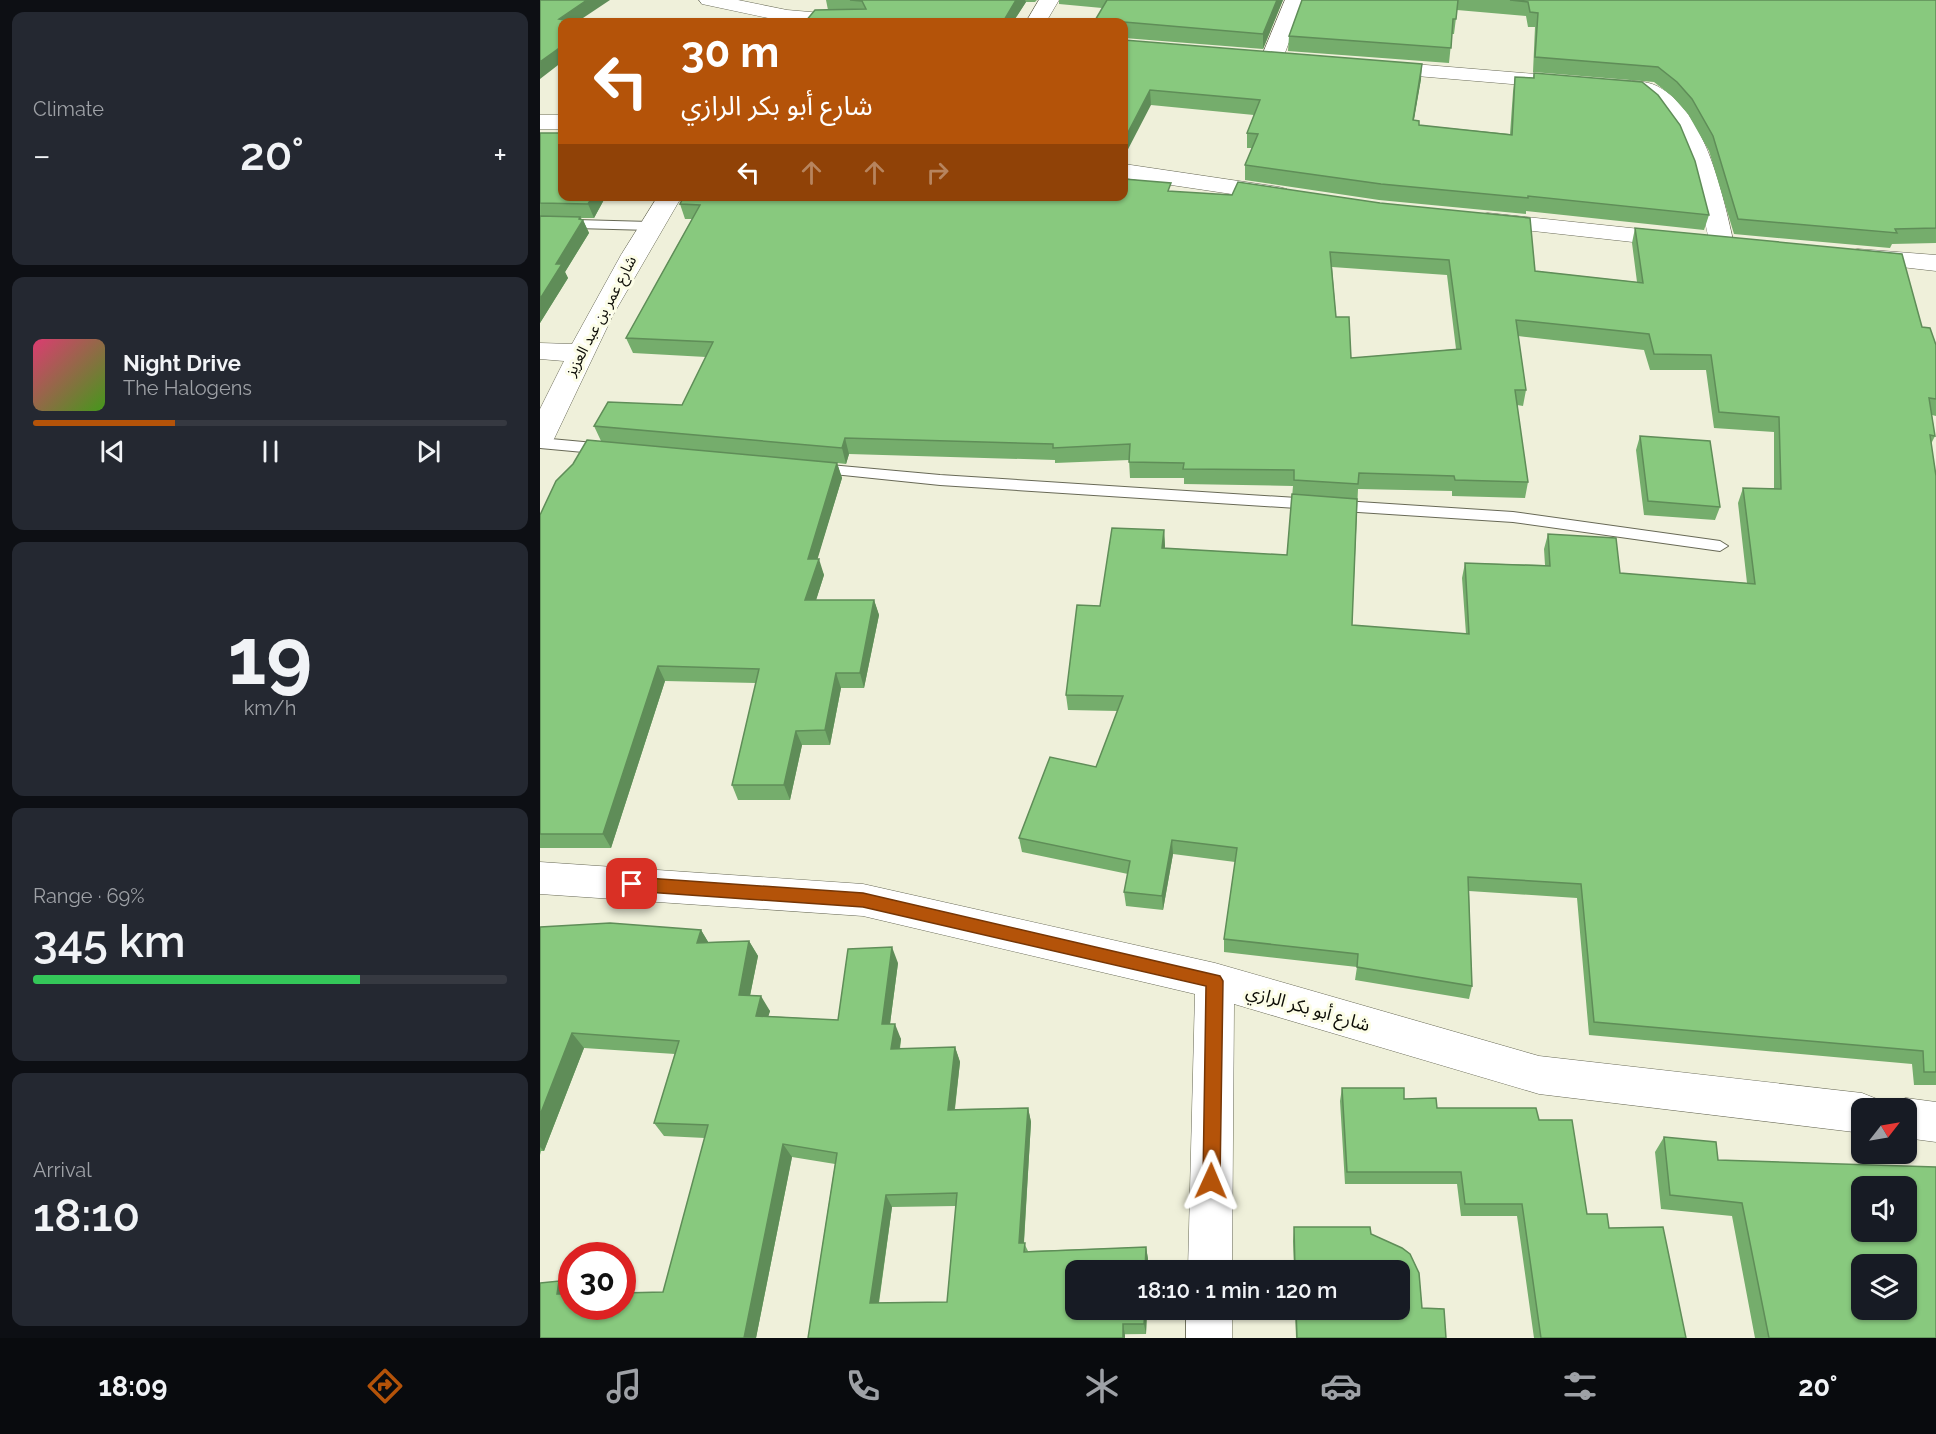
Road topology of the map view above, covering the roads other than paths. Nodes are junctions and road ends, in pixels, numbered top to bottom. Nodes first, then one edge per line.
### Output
1 (709, 0) edge
2 (800, 0) edge
3 (1049, 0) edge
4 (1295, 0) edge
5 (781, 18) edge
6 (786, 18) edge
7 (1038, 18) edge
8 (1249, 56) edge
9 (1272, 58) junction
10 (1295, 60) edge
11 (1353, 65) edge
12 (540, 122) edge
13 (558, 122) edge
14 (1128, 172) edge
15 (1296, 197) edge
16 (667, 201) edge
17 (1462, 218) edge
18 (540, 224) edge
19 (650, 226) junction
20 (1841, 255) edge
21 (1936, 263) edge
22 (540, 351) edge
23 (579, 353) junction
24 (540, 442) edge
25 (622, 451) edge
26 (799, 467) edge
27 (1720, 546) dead end
28 (540, 878) edge
29 (1215, 981) junction
30 (1851, 1112) edge
31 (1917, 1119) edge
32 (1936, 1122) edge
33 (1210, 1260) edge
34 (1209, 1320) edge
35 (1209, 1338) edge

1 - 5 street
2 - 6 street
3 - 7 street
4 - 9 street
8 - 9 street
9 - 10 street
11 - 17 street
12 - 13 street
14 - 15 street
16 - 19 street, شارع عمر بن عبد العزيز
18 - 19 lane
19 - 23 street, شارع عمر بن عبد العزيز
20 - 21 street
22 - 23 street
23 - 24 street, شارع عمر بن عبد العزيز
24 - 25 lane
26 - 27 lane
28 - 29 street, شارع أبو بكر الرازي
29 - 30 street, شارع أبو بكر الرازي
29 - 33 street
31 - 32 street
34 - 35 street

